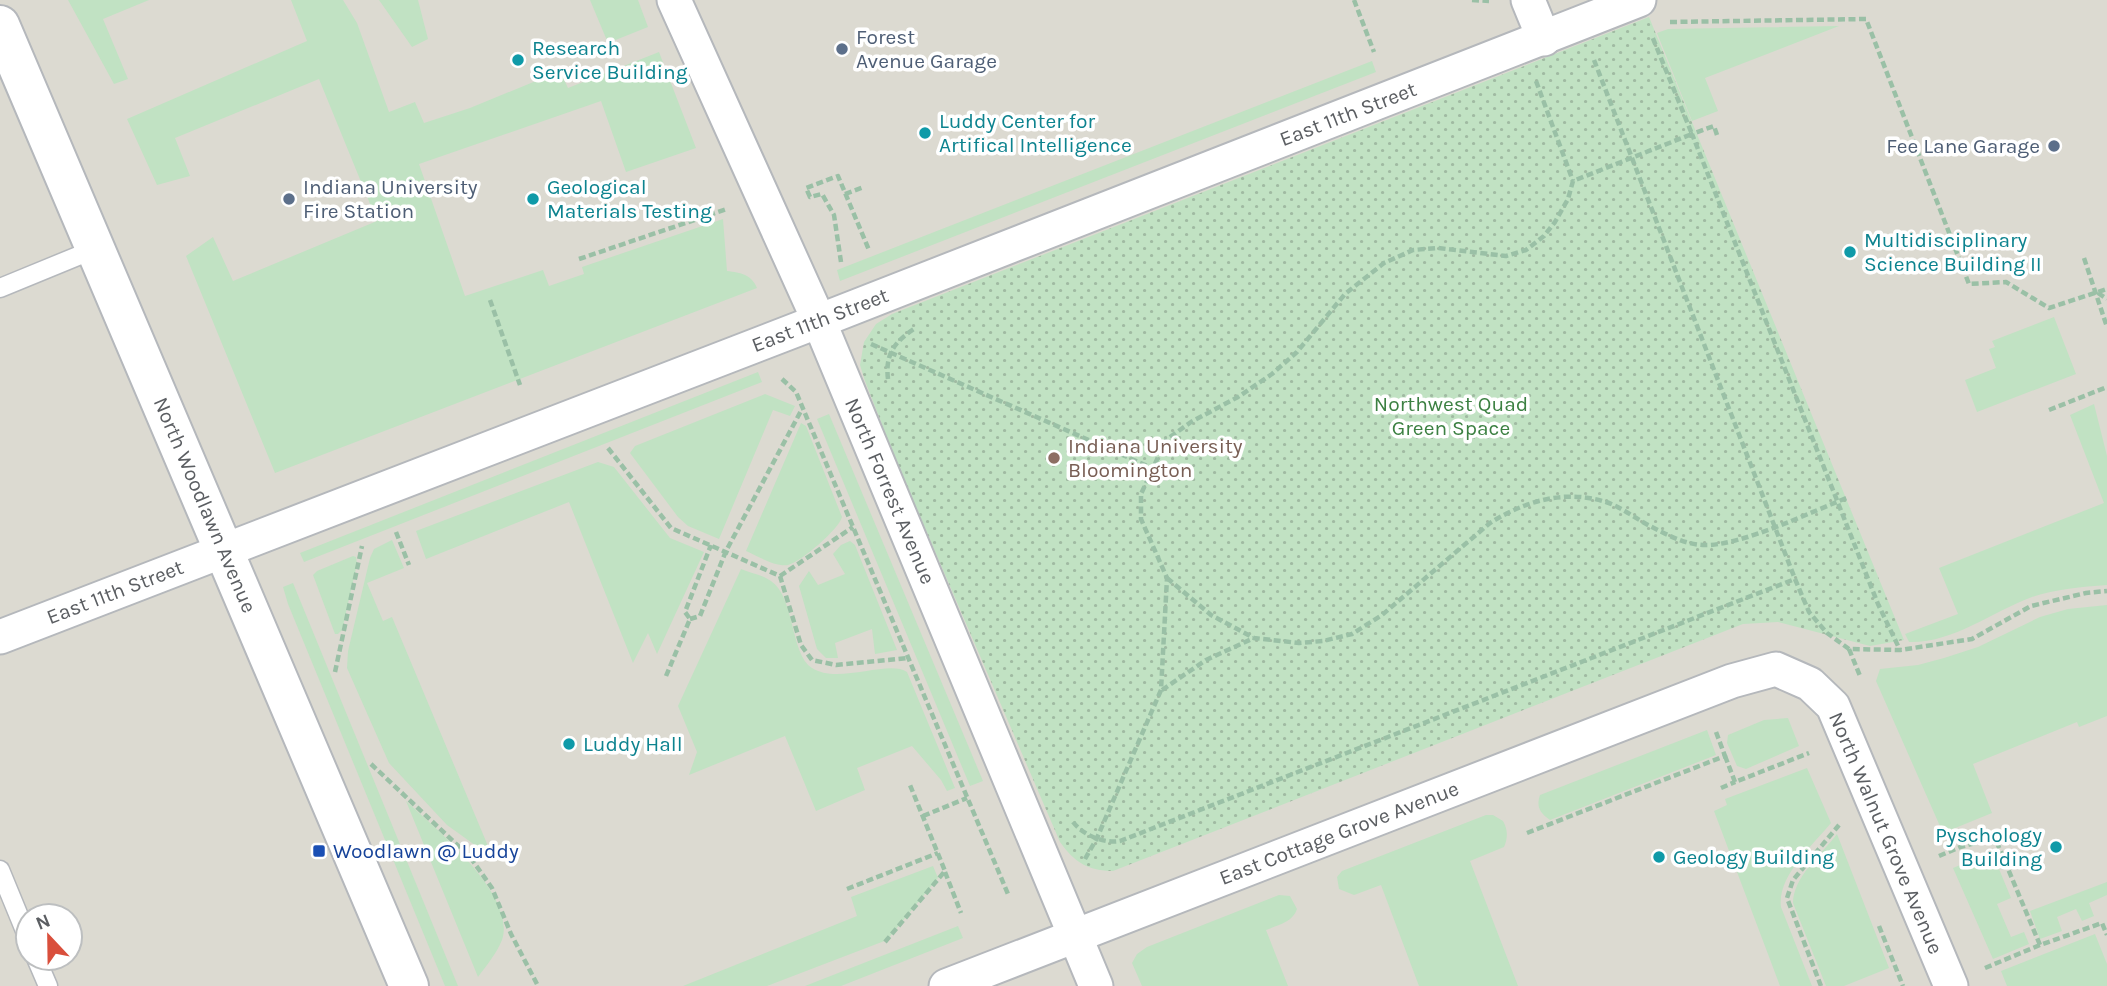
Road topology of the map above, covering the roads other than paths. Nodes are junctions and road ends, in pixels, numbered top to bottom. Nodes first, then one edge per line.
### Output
1 (674, 0) edge
2 (1528, 0) edge
3 (1643, 13) edge
4 (0, 25) edge
5 (1544, 38) junction
6 (95, 249) junction
7 (0, 288) edge
8 (819, 321) junction
9 (223, 549) junction
10 (0, 637) edge
11 (1732, 681) joint
12 (0, 870) edge
13 (14, 904) edge
14 (1075, 936) junction
15 (410, 986) edge
16 (946, 986) edge
17 (1096, 986) edge
18 (1951, 986) edge

1 - 8 street, North Forrest Avenue
2 - 5 street
3 - 5 street, East 11th Street
4 - 6 street, North Woodlawn Avenue
5 - 8 street, East 11th Street
6 - 7 lane
6 - 9 street, North Woodlawn Avenue
8 - 9 street, East 11th Street
8 - 14 street, North Forrest Avenue
9 - 10 street, East 11th Street
9 - 15 street, North Woodlawn Avenue
11 - 14 street, East Cottage Grove Avenue
11 - 18 street, North Walnut Grove Avenue
12 - 13 lane
14 - 16 street, East Cottage Grove Avenue
14 - 17 street, North Forrest Avenue

